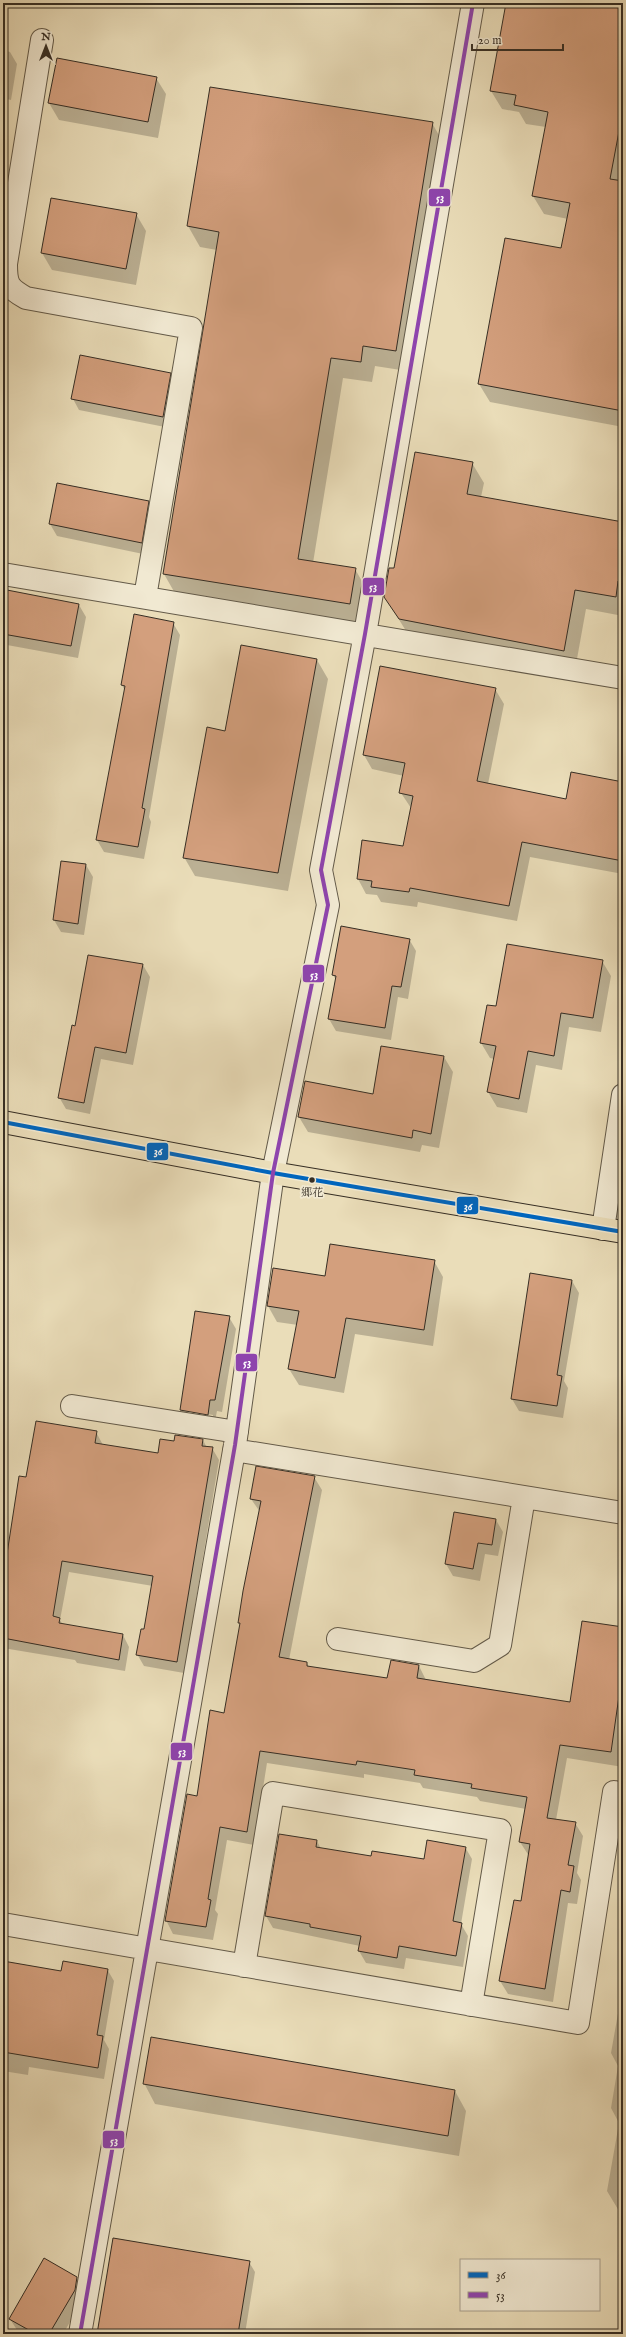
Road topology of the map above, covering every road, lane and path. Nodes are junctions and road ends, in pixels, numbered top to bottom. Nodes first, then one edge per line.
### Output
1 (473, 3) edge
2 (42, 40) dead end
3 (3, 574) edge
4 (145, 597) junction
5 (365, 634) junction
6 (623, 678) edge
7 (623, 1096) edge
8 (3, 1122) edge
9 (274, 1173) junction
10 (613, 1230) edge
11 (72, 1406) dead end
12 (236, 1441) junction
13 (524, 1497) junction
14 (623, 1513) edge
15 (338, 1639) dead end
16 (623, 1794) edge
17 (3, 1924) edge
18 (147, 1950) junction
19 (244, 1966) junction
20 (471, 2005) junction
21 (80, 2334) edge

1 - 5 street
2 - 4 street
3 - 4 street
4 - 5 street
5 - 6 street
5 - 9 street
7 - 10 street
8 - 9 main road
9 - 10 main road
9 - 12 street
11 - 12 street
12 - 13 street
12 - 18 street
13 - 14 street
13 - 15 street
16 - 20 street
17 - 18 street
18 - 19 street
18 - 21 street
19 - 20 street
19 - 20 street

